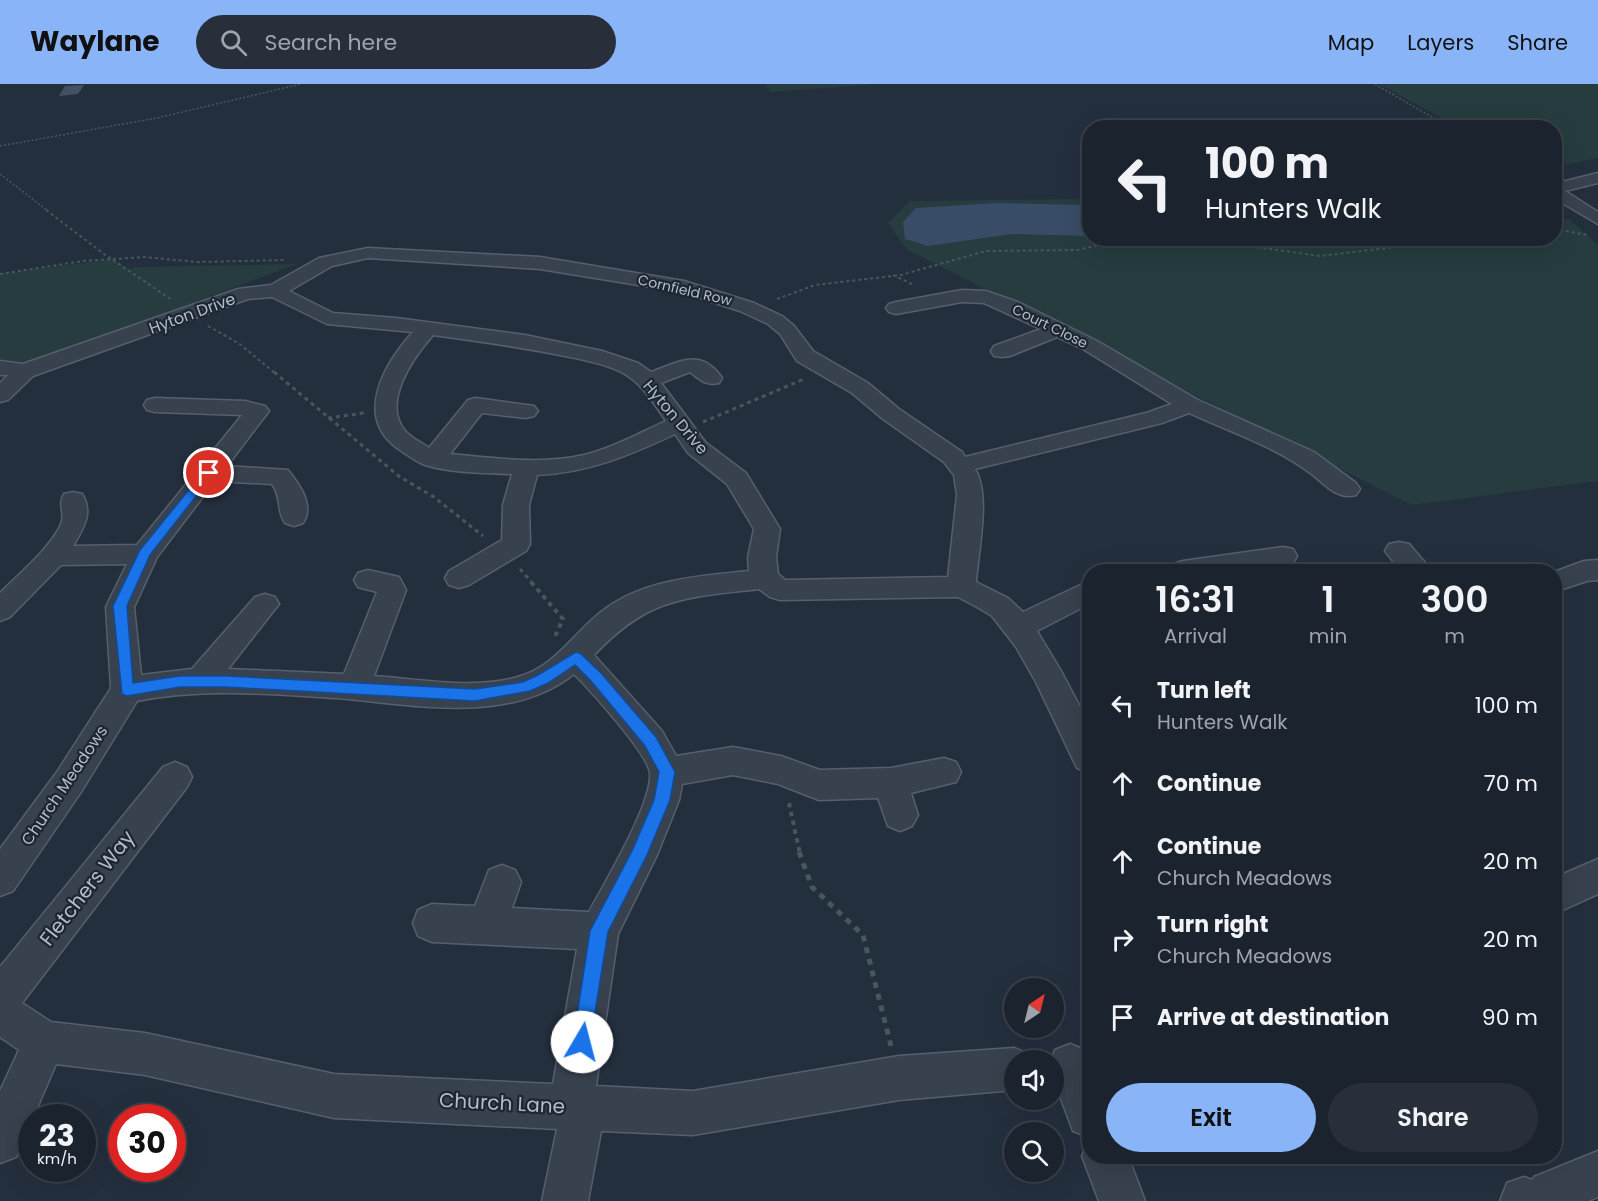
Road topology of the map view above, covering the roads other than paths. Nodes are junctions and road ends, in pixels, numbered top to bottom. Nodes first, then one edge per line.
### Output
1 (1598, 178) edge
2 (1562, 188) edge
3 (1562, 195) edge
4 (1597, 217) edge
5 (275, 291) junction
6 (896, 308) dead end
7 (428, 328) junction
8 (1059, 329) junction
9 (1002, 351) dead end
10 (0, 368) edge
11 (25, 371) junction
12 (711, 378) dead end
13 (647, 381) junction
14 (0, 395) edge
15 (155, 405) dead end
16 (1190, 405) junction
17 (526, 411) dead end
18 (681, 427) junction
19 (433, 459) junction
20 (958, 465) junction
21 (527, 468) junction
22 (209, 473) junction
23 (1347, 489) dead end
24 (73, 500) dead end
25 (294, 517) dead end
26 (1399, 551) dead end
27 (145, 554) junction
28 (54, 556) junction
29 (1283, 556) dead end
30 (1231, 564) edge
31 (1411, 564) edge
32 (1598, 570) edge
33 (459, 578) dead end
34 (764, 579) junction
35 (1562, 579) edge
36 (368, 580) dead end
37 (961, 587) junction
38 (1082, 595) edge
39 (265, 604) dead end
40 (0, 610) edge
41 (1018, 628) junction
42 (576, 657) junction
43 (213, 682) junction
44 (354, 687) junction
45 (127, 690) junction
46 (1082, 744) edge
47 (667, 772) junction
48 (944, 772) dead end
49 (175, 777) dead end
50 (1598, 876) edge
51 (0, 879) edge
52 (502, 882) dead end
53 (1562, 892) edge
54 (432, 923) dead end
55 (487, 927) junction
56 (599, 931) junction
57 (0, 999) edge
58 (0, 1013) edge
59 (44, 1042) junction
60 (1071, 1064) edge
61 (1004, 1070) edge
62 (1082, 1095) edge
63 (577, 1107) junction
64 (0, 1141) edge
65 (1108, 1164) edge
66 (1598, 1174) edge
67 (1532, 1198) edge
68 (565, 1201) edge
69 (1122, 1201) edge

1 - 2 street
3 - 4 street
5 - 7 street, Hyton Drive
5 - 11 street, Hyton Drive
5 - 20 street, Cornfield Row
6 - 8 street, Court Close
7 - 13 street, Hyton Drive
7 - 19 street
8 - 9 street
8 - 16 street, Court Close
10 - 11 street, Hyton Drive
11 - 14 street
12 - 13 street
13 - 18 street, Hyton Drive
15 - 22 street
16 - 20 street
16 - 23 street, Court Close
17 - 19 street
18 - 21 street
18 - 34 street, Hyton Drive
19 - 21 street
20 - 37 street, Cornfield Row
21 - 33 street
22 - 25 street
22 - 27 street
24 - 28 street
26 - 31 street
27 - 28 street
27 - 45 street
28 - 40 street
29 - 30 street
32 - 35 street
34 - 37 street
34 - 42 street
36 - 44 street
37 - 41 street
38 - 41 street
39 - 43 street
41 - 46 street
42 - 44 street
42 - 47 street
43 - 44 street
43 - 45 street
45 - 51 street, Church Meadows
47 - 48 street
47 - 56 street
49 - 57 street, Fletchers Way
50 - 53 street
52 - 55 street
54 - 55 street
55 - 56 street
56 - 63 street
58 - 59 street, Church Lane
59 - 63 street, Church Lane
59 - 64 street
60 - 62 street
61 - 63 street, Church Lane
63 - 68 street
65 - 69 street
66 - 67 street

